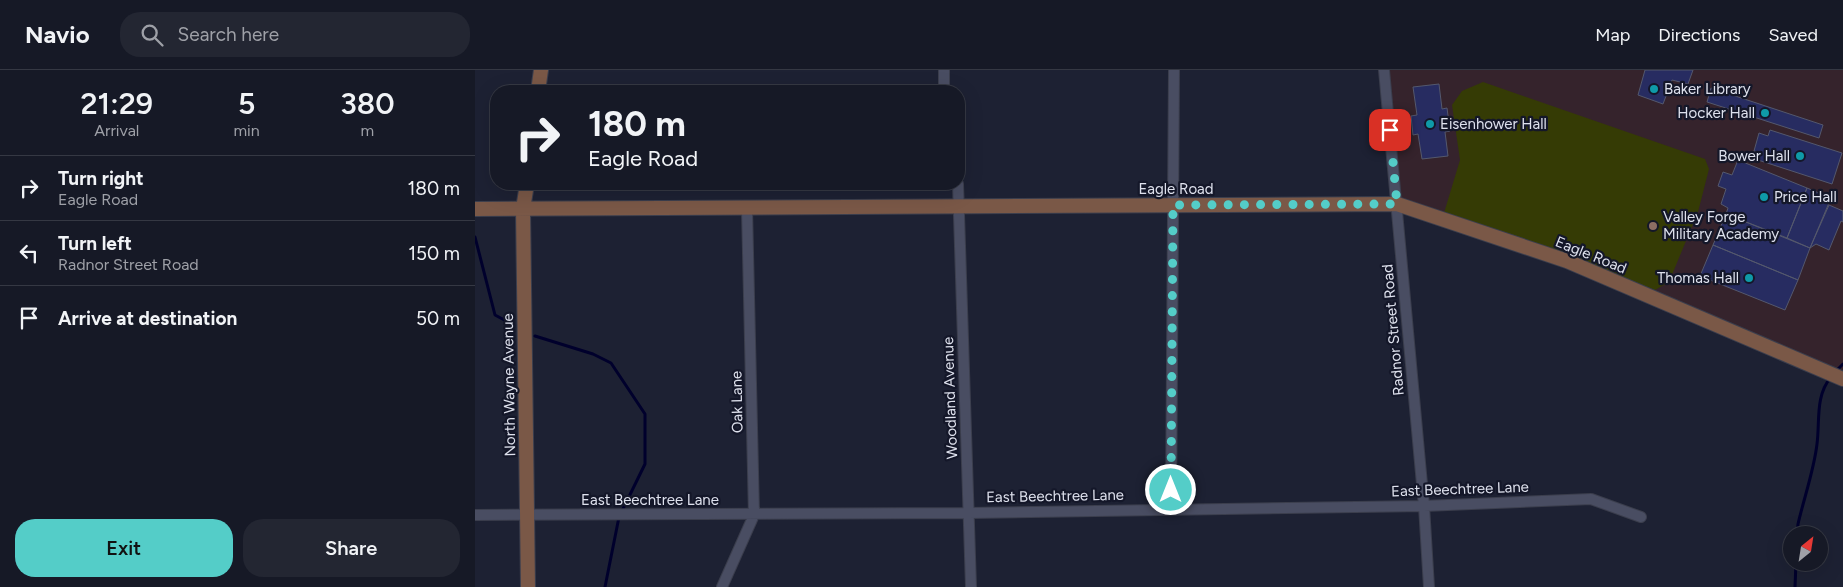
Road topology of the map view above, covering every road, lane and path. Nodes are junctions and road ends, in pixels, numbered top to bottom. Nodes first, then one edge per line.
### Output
1 (541, 70) edge
2 (944, 70) edge
3 (1174, 70) edge
4 (1384, 70) edge
5 (539, 85) edge
6 (944, 85) edge
7 (526, 190) edge
8 (958, 190) edge
9 (1397, 204) junction
10 (1173, 205) junction
11 (958, 208) junction
12 (475, 209) edge
13 (523, 209) junction
14 (747, 209) junction
15 (1843, 379) edge
16 (1424, 506) junction
17 (1171, 509) junction
18 (969, 513) junction
19 (475, 514) edge
20 (527, 514) junction
21 (754, 515) junction
22 (1641, 517) dead end
23 (528, 587) edge
24 (722, 587) edge
25 (971, 587) edge
26 (1429, 587) edge

1 - 5 street
2 - 6 street
3 - 10 street
4 - 9 street, Radnor Street Road
7 - 13 street, North Wayne Avenue
8 - 11 street, Woodland Avenue
9 - 10 street, Eagle Road
9 - 15 street, Eagle Road
9 - 16 street, Radnor Street Road
10 - 11 street, Eagle Road
10 - 17 street
11 - 14 street, Eagle Road
11 - 18 street, Woodland Avenue
12 - 13 street, Eagle Road
13 - 14 street, Eagle Road
13 - 20 street, North Wayne Avenue
14 - 21 street, Oak Lane
16 - 17 street, East Beechtree Lane
16 - 22 street, East Beechtree Lane
16 - 26 street, Radnor Street Road
17 - 18 street, East Beechtree Lane
18 - 21 street, East Beechtree Lane
18 - 25 street, Woodland Avenue
19 - 20 street, East Beechtree Lane
20 - 21 street, East Beechtree Lane
20 - 23 street, North Wayne Avenue
21 - 24 street, Oak Lane

